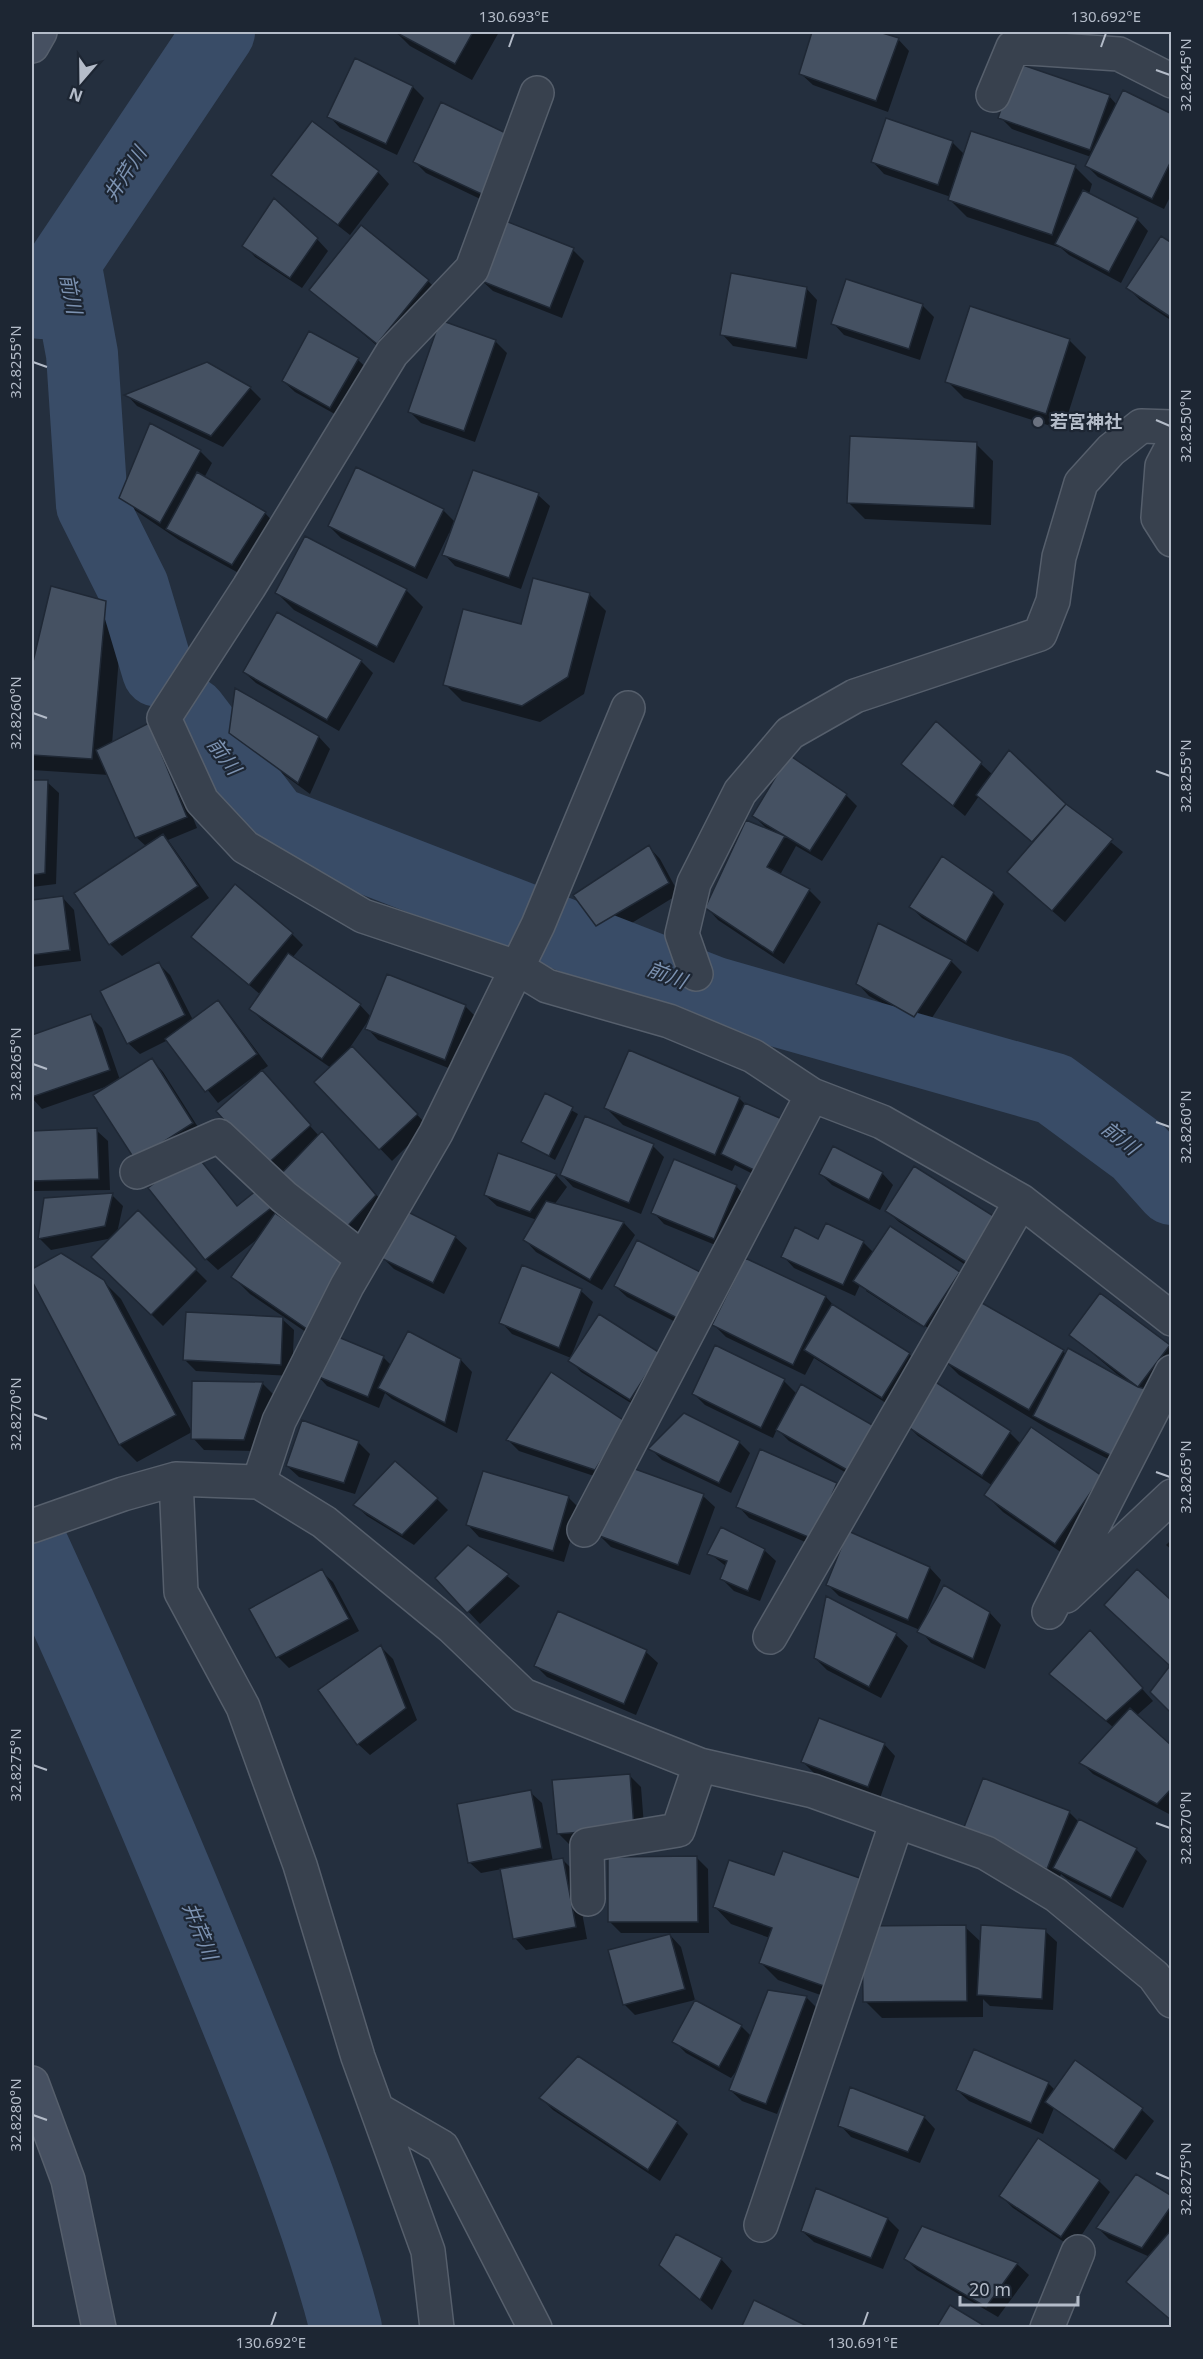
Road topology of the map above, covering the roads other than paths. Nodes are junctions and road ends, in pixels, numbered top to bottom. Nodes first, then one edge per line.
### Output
1 (40, 32) edge
2 (32, 46) edge
3 (1172, 81) edge
4 (537, 93) dead end
5 (993, 95) dead end
6 (1172, 427) edge
7 (1172, 447) edge
8 (1172, 540) edge
9 (628, 708) dead end
10 (516, 967) junction
11 (696, 974) dead end
12 (812, 1095) junction
13 (137, 1172) dead end
14 (1021, 1202) junction
15 (362, 1258) junction
16 (1172, 1319) edge
17 (1172, 1372) edge
18 (176, 1479) junction
19 (259, 1482) junction
20 (1172, 1496) edge
21 (32, 1526) edge
22 (584, 1530) dead end
23 (770, 1637) dead end
24 (700, 1765) junction
25 (897, 1821) junction
26 (588, 1899) dead end
27 (1172, 2001) edge
28 (32, 2083) edge
29 (378, 2110) junction
30 (761, 2225) dead end
31 (1078, 2252) dead end
32 (99, 2328) edge
33 (437, 2328) edge
34 (535, 2328) edge
35 (1047, 2328) edge

1 - 2 main road
3 - 5 street
4 - 10 street
6 - 11 street
7 - 8 street
9 - 10 street
10 - 12 street
10 - 15 street
12 - 14 street
12 - 22 street
13 - 15 street
14 - 16 street
14 - 23 street
15 - 19 street
17 - 20 street
18 - 19 street
18 - 21 street
18 - 29 street
19 - 24 street
24 - 25 street
24 - 26 street
25 - 27 street
25 - 30 street
28 - 32 main road
29 - 33 street
29 - 34 street
31 - 35 street

